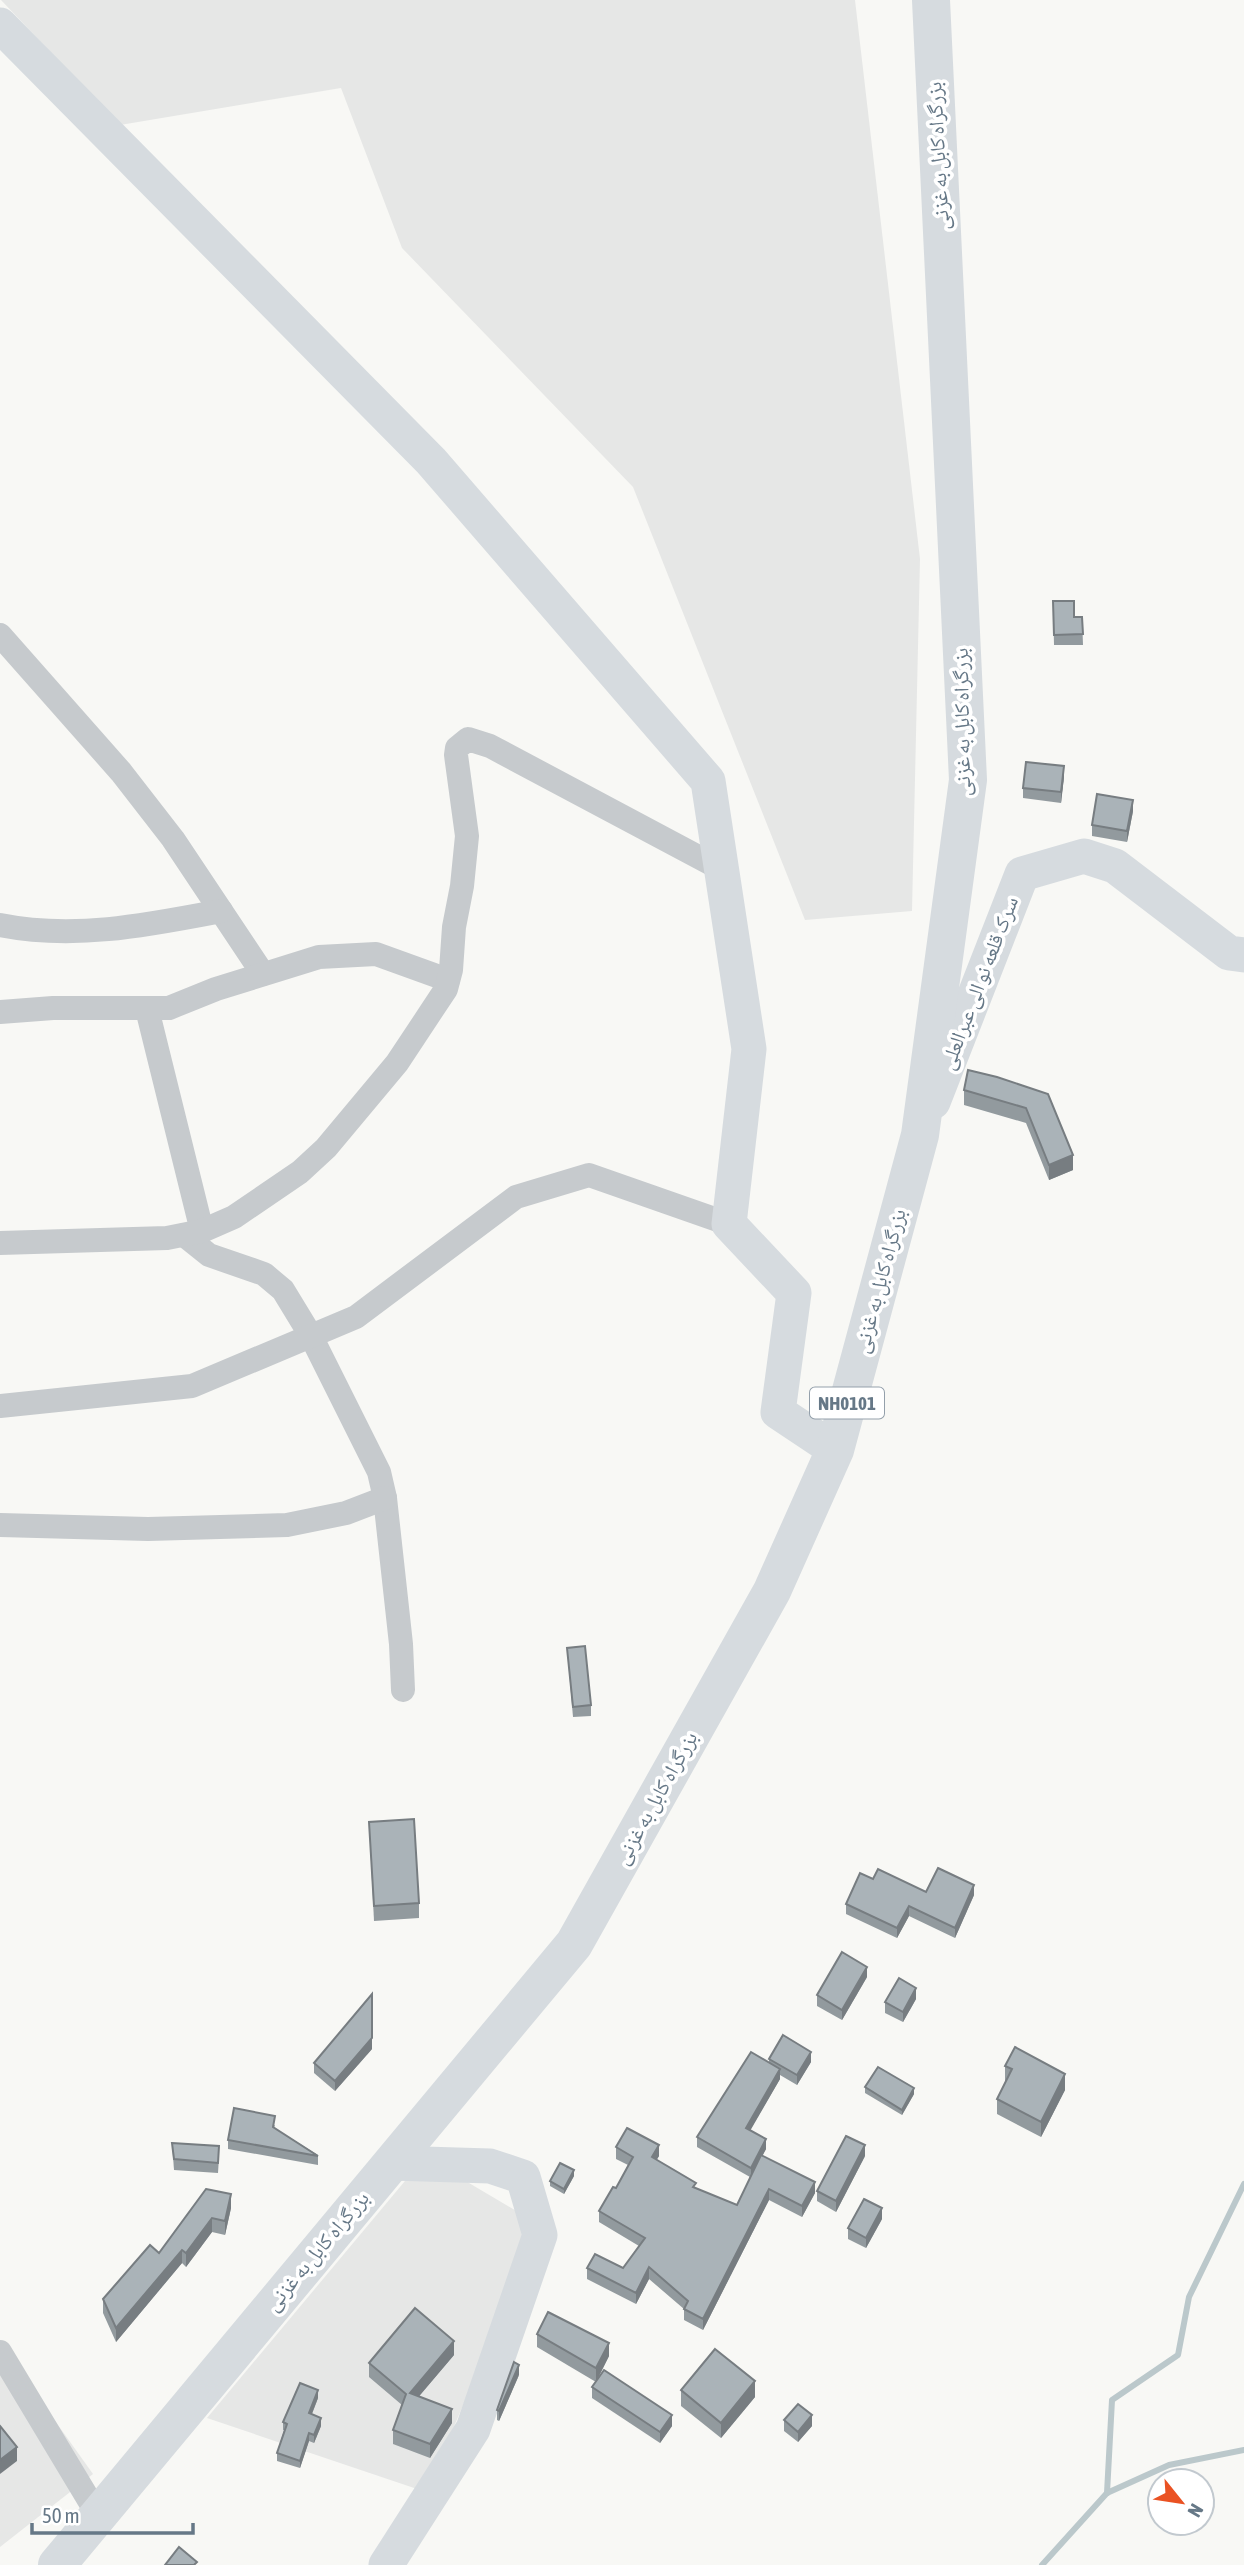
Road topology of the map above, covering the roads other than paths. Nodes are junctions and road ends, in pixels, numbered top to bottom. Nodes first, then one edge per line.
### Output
1 (931, 0) edge
2 (0, 26) edge
3 (0, 635) edge
4 (722, 869) junction
5 (221, 911) junction
6 (0, 925) edge
7 (1244, 955) edge
8 (263, 974) junction
9 (448, 980) junction
10 (147, 1009) junction
11 (0, 1012) edge
12 (920, 1135) junction
13 (729, 1224) junction
14 (193, 1233) junction
15 (0, 1243) edge
16 (311, 1336) junction
17 (0, 1406) edge
18 (835, 1450) junction
19 (384, 1499) junction
20 (0, 1525) edge
21 (403, 1690) dead end
22 (391, 2163) junction
23 (0, 2352) edge
24 (98, 2515) junction
25 (57, 2565) edge
26 (386, 2565) edge

1 - 12 highway, بزرگراه کابل به غزنی / NH0101
2 - 4 street
3 - 5 street
4 - 9 street
4 - 13 street
5 - 6 street
5 - 8 street
7 - 12 street, سرک قلعه نو الی عبرالعلی
8 - 9 street
8 - 10 street
9 - 14 street
10 - 11 street
10 - 14 street
12 - 18 highway, بزرگراه کابل به غزنی / NH0101
13 - 16 street
13 - 18 street
14 - 15 street
14 - 16 street
16 - 17 street
16 - 19 street
18 - 22 highway, بزرگراه کابل به غزنی / NH0101
19 - 20 street
19 - 21 street
22 - 24 highway, بزرگراه کابل به غزنی / NH0101
22 - 26 street
23 - 24 street
24 - 25 highway, بزرگراه کابل به غزنی / NH0101

